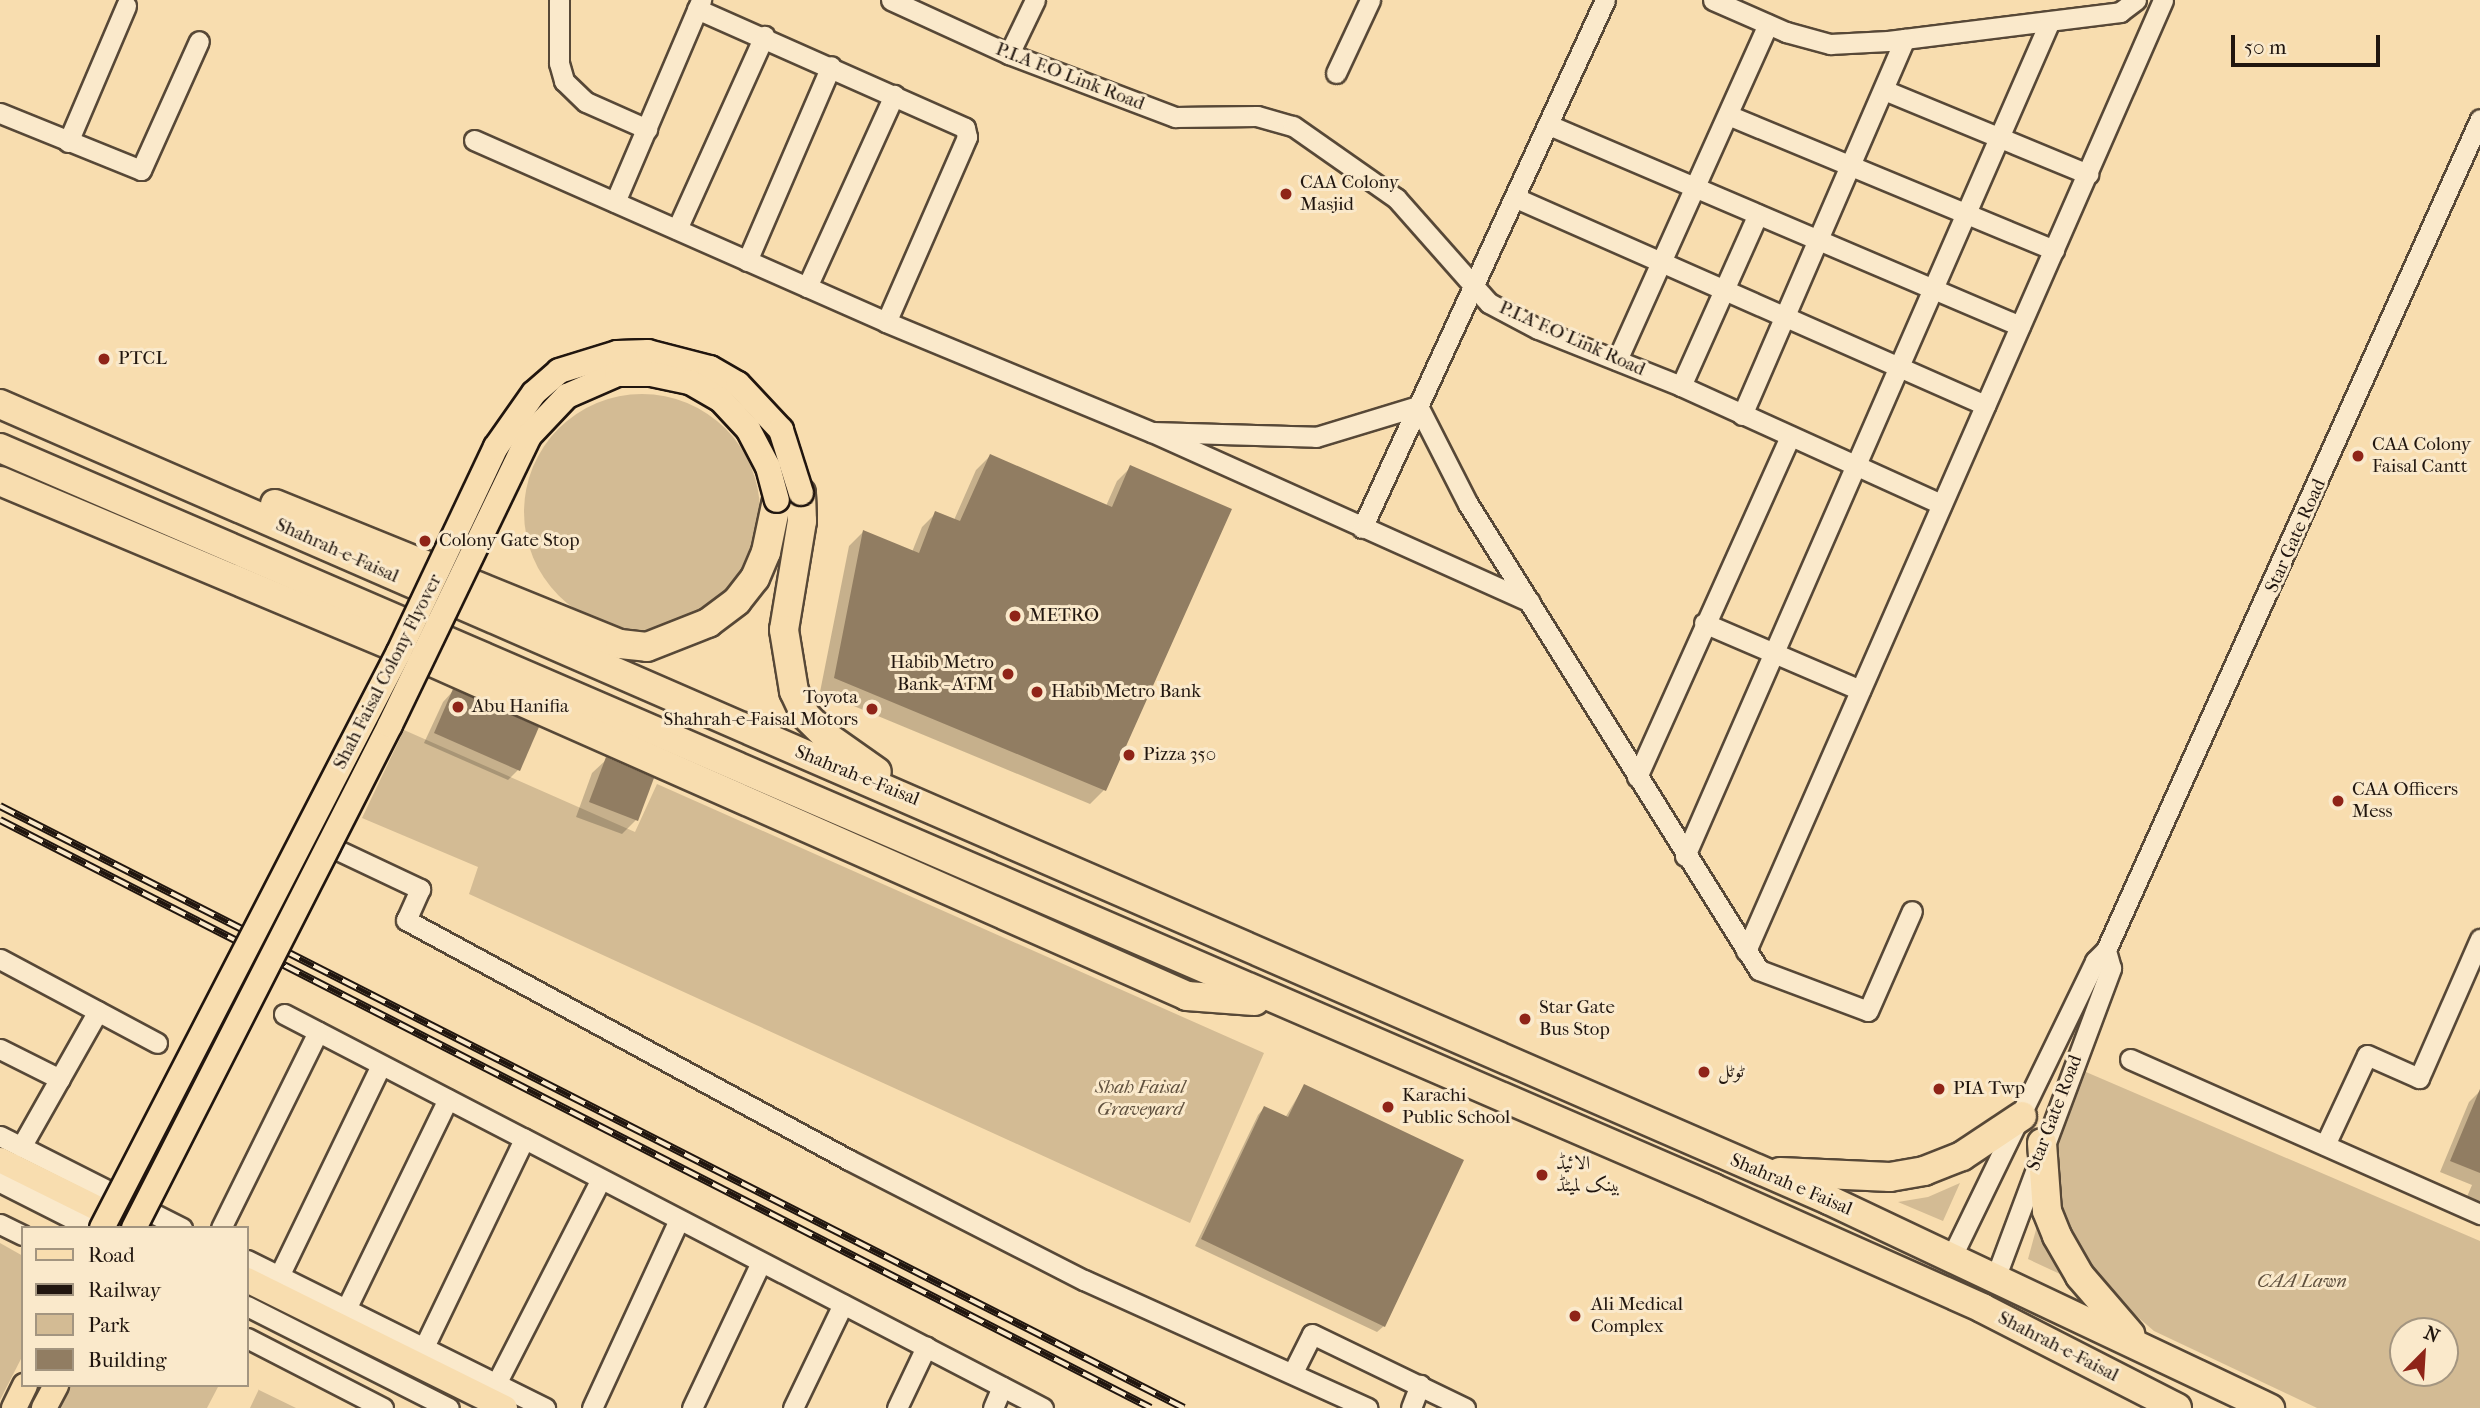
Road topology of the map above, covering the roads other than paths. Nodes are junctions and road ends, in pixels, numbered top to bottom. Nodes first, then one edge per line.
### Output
1 (559, 0) edge
2 (891, 0) edge
3 (1035, 0) edge
4 (1370, 0) edge
5 (1605, 0) edge
6 (2136, 0) edge
7 (2163, 0) edge
8 (1716, 1) edge
9 (699, 5) edge
10 (125, 6) dead end
11 (2050, 21) junction
12 (1768, 24) junction
13 (764, 36) junction
14 (1905, 39) junction
15 (199, 41) dead end
16 (1009, 54) junction
17 (831, 66) junction
18 (1336, 73) dead end
19 (1884, 90) junction
20 (894, 95) junction
21 (0, 113) edge
22 (1728, 115) junction
23 (2480, 120) edge
24 (1549, 125) junction
25 (647, 130) junction
26 (1999, 137) junction
27 (474, 140) dead end
28 (68, 142) junction
29 (1851, 166) junction
30 (2088, 174) junction
31 (1696, 187) junction
32 (1517, 198) junction
33 (615, 202) junction
34 (1966, 213) junction
35 (1758, 214) junction
36 (677, 229) junction
37 (1819, 240) junction
38 (2054, 250) junction
39 (747, 261) junction
40 (1662, 263) junction
41 (1475, 283) junction
42 (807, 287) junction
43 (1932, 289) junction
44 (1724, 290) junction
45 (1786, 317) junction
46 (886, 322) junction
47 (2020, 326) junction
48 (1617, 360) junction
49 (1898, 367) junction
50 (1681, 386) junction
51 (0, 403) edge
52 (1985, 405) junction
53 (1418, 406) junction
54 (1742, 415) junction
55 (1152, 432) junction
56 (1789, 438) junction
57 (0, 448) edge
58 (1853, 466) junction
59 (0, 481) edge
60 (789, 496) junction
61 (1941, 505) junction
62 (1362, 527) junction
63 (1530, 602) junction
64 (1704, 623) junction
65 (1773, 653) junction
66 (412, 654) junction
67 (1860, 690) junction
68 (1637, 777) junction
69 (931, 807) junction
70 (329, 846) junction
71 (1685, 856) junction
72 (1912, 911) dead end
73 (2480, 939) edge
74 (2106, 950) junction
75 (1746, 951) junction
76 (1, 961) edge
77 (1275, 1002) junction
78 (98, 1012) junction
79 (284, 1014) dead end
80 (318, 1032) junction
81 (1443, 1035) joint
82 (157, 1043) dead end
83 (0, 1049) edge
84 (2130, 1059) dead end
85 (381, 1065) junction
86 (60, 1079) junction
87 (448, 1099) junction
88 (2021, 1116) junction
89 (0, 1136) edge
90 (524, 1139) junction
91 (2042, 1143) junction
92 (2325, 1145) junction
93 (21, 1147) junction
94 (0, 1160) edge
95 (1756, 1170) junction
96 (601, 1179) junction
97 (0, 1182) edge
98 (2480, 1214) edge
99 (679, 1220) junction
100 (101, 1223) edge
101 (0, 1224) edge
102 (138, 1226) edge
103 (178, 1226) edge
104 (222, 1226) edge
105 (21, 1234) edge
106 (1952, 1256) junction
107 (248, 1260) edge
108 (761, 1262) junction
109 (279, 1276) junction
110 (1996, 1276) junction
111 (248, 1280) edge
112 (1938, 1288) joint
113 (843, 1304) junction
114 (248, 1307) edge
115 (346, 1309) junction
116 (248, 1339) edge
117 (2137, 1341) junction
118 (424, 1347) junction
119 (926, 1347) junction
120 (1293, 1372) junction
121 (496, 1384) junction
122 (1420, 1385) junction
123 (24, 1387) edge
124 (55, 1387) edge
125 (1002, 1387) junction
126 (14, 1408) edge
127 (44, 1408) edge
128 (383, 1408) edge
129 (449, 1408) edge
130 (505, 1408) edge
131 (545, 1408) edge
132 (592, 1408) edge
133 (692, 1408) edge
134 (793, 1408) edge
135 (897, 1408) edge
136 (993, 1408) edge
137 (1043, 1408) edge
138 (1367, 1408) edge
139 (1411, 1408) edge
140 (1465, 1408) edge
141 (2177, 1408) edge
142 (2270, 1408) edge

1 - 25 street
2 - 16 street, P.I.A F.O Link Road
3 - 16 street
4 - 18 street
5 - 24 street
6 - 11 street
7 - 30 street
8 - 12 street
9 - 13 street
9 - 25 street
10 - 28 street
11 - 14 street
11 - 26 street
12 - 14 street
12 - 22 street
13 - 17 street
13 - 36 street
14 - 19 street
15 - 28 street
16 - 41 street, P.I.A F.O Link Road
17 - 20 street
17 - 39 street
19 - 26 street
19 - 29 street
20 - 42 street
20 - 46 street
21 - 28 street
22 - 29 street
22 - 31 street
23 - 74 street, Star Gate Road
24 - 31 street
24 - 32 street
25 - 33 street
26 - 30 street
26 - 34 street
27 - 33 street
29 - 34 street
29 - 37 street
30 - 38 street
31 - 35 street
31 - 40 street
32 - 40 street
32 - 41 street
33 - 36 street
34 - 38 street
34 - 43 street
35 - 37 street
35 - 44 street
36 - 39 street
37 - 43 street
37 - 45 street
38 - 47 street
39 - 42 street
40 - 44 street
40 - 48 street
41 - 48 street, P.I.A F.O Link Road
41 - 53 street
42 - 46 street
43 - 47 street
43 - 49 street
44 - 45 street
44 - 50 street
45 - 49 street
45 - 54 street
46 - 55 street
47 - 52 street
48 - 50 street, P.I.A F.O Link Road
49 - 52 street
49 - 58 street
50 - 54 street, P.I.A F.O Link Road
51 - 60 highway
51 - 69 highway, Shahrah-e-Faisal
52 - 61 street
53 - 55 street
53 - 62 street
53 - 63 street
54 - 56 street, P.I.A F.O Link Road
55 - 62 street
56 - 58 street, P.I.A F.O Link Road
56 - 64 street
57 - 77 highway, Shahrah-e-Faisal
58 - 61 street, P.I.A F.O Link Road
58 - 65 street
59 - 66 highway
60 - 66 main road, Shah Faisal Colony Flyover, bridge
60 - 69 highway
61 - 67 street
62 - 63 street
63 - 68 street
64 - 65 street
64 - 68 street
65 - 67 street
65 - 71 street
66 - 70 main road, Shah Faisal Colony Flyover, bridge
66 - 77 highway
66 - 100 main road, Shah Faisal Colony Flyover, bridge
67 - 75 street
68 - 71 street
69 - 81 highway, Shahrah-e-Faisal
70 - 102 main road, Shah Faisal Colony Flyover, bridge
70 - 120 street
71 - 75 street
72 - 75 street
73 - 92 street
74 - 88 street, Star Gate Road
74 - 91 street, Star Gate Road
76 - 78 street
77 - 112 highway, Shahrah e Faisal
78 - 82 street
78 - 86 street
79 - 80 street
80 - 85 street
80 - 104 street
81 - 95 highway, Shahrah e Faisal
83 - 86 street
84 - 92 street
85 - 87 street
85 - 109 street
86 - 93 street
87 - 90 street
87 - 115 street
88 - 95 highway
88 - 106 street, Star Gate Road
89 - 93 street
90 - 96 street
90 - 118 street
91 - 110 street, Star Gate Road
91 - 117 highway
92 - 98 street
93 - 103 street
94 - 100 main road
95 - 106 highway, Shahrah e Faisal
96 - 99 street
96 - 121 street
97 - 100 street
99 - 108 street
99 - 132 street
101 - 105 street
106 - 110 highway, Shahrah e Faisal
107 - 109 street
108 - 113 street
108 - 133 street
109 - 115 street
110 - 117 highway, Shahrah e Faisal
111 - 130 main road
112 - 141 highway, Shahrah-e-Faisal
113 - 119 street
113 - 134 street
114 - 129 street
115 - 118 street
116 - 128 street
117 - 142 highway
118 - 121 street
119 - 125 street
119 - 135 street
120 - 122 street
120 - 138 street
121 - 131 street
122 - 139 street
122 - 140 street
123 - 126 main road
124 - 127 main road
125 - 136 street
125 - 137 street

